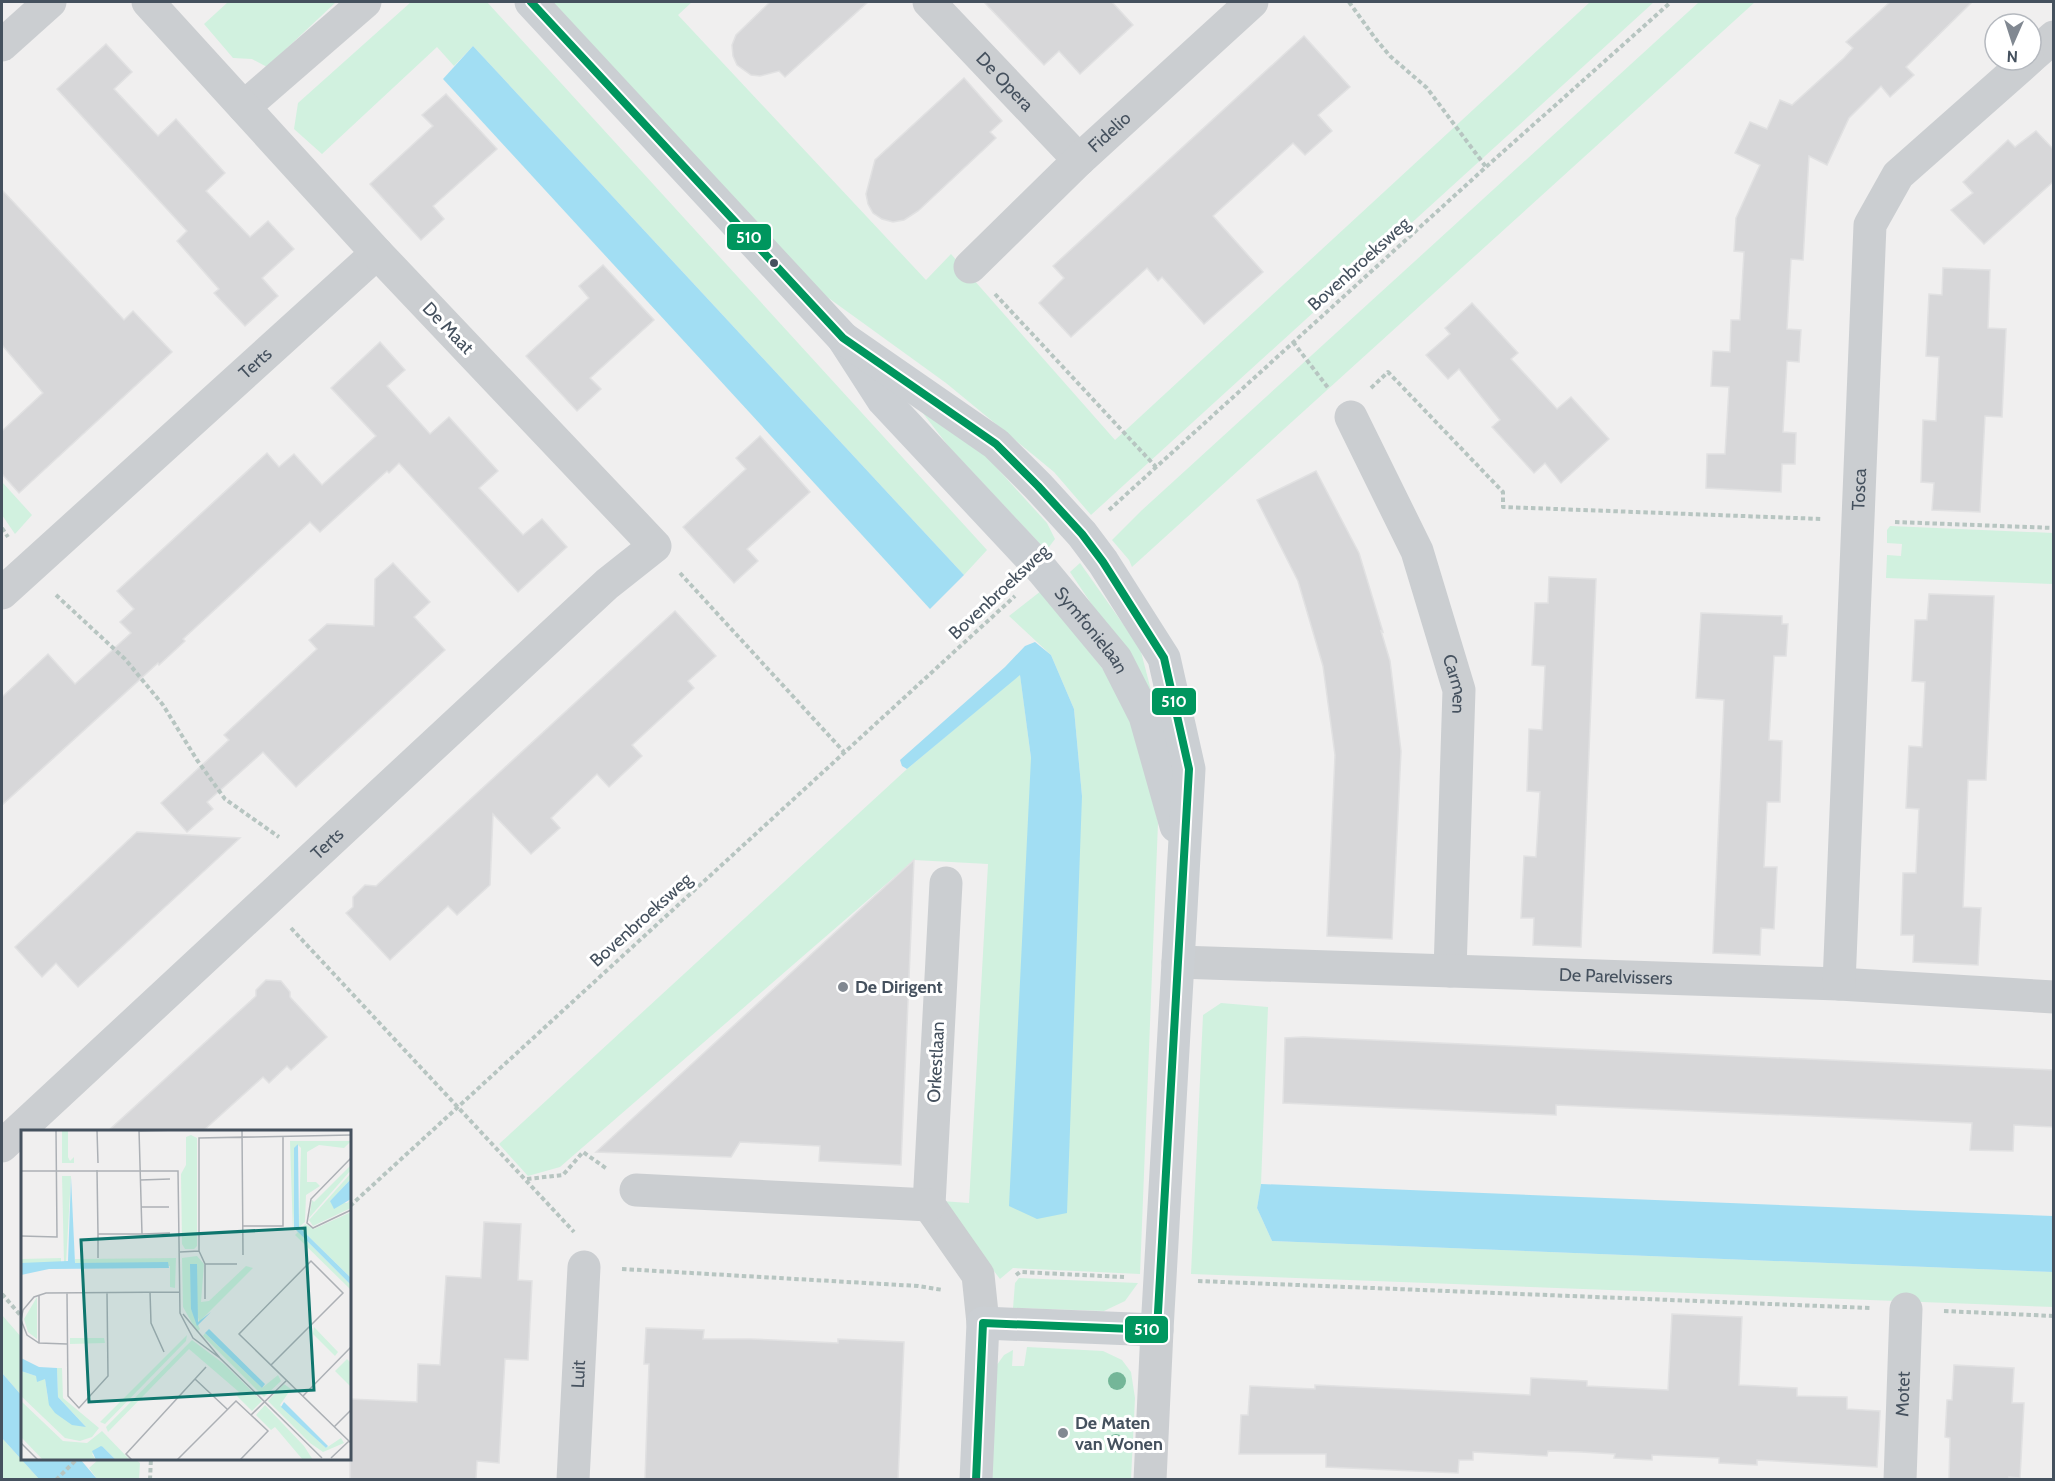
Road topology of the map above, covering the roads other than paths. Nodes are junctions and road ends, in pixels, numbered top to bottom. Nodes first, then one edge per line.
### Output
1 (50, 2) edge
2 (148, 2) edge
3 (365, 2) edge
4 (531, 2) edge
5 (929, 2) edge
6 (1252, 2) edge
7 (2, 45) edge
8 (2015, 72) edge
9 (244, 107) junction
10 (1079, 160) junction
11 (376, 253) junction
12 (970, 267) road end
13 (843, 338) junction
14 (1349, 414) road end
15 (655, 546) joint
16 (2, 593) edge
17 (1183, 849) junction
18 (946, 883) dead end
19 (1178, 962) junction
20 (1450, 971) junction
21 (1839, 984) junction
22 (2054, 997) edge
23 (2, 1146) edge
24 (636, 1190) road end
25 (929, 1205) junction
26 (584, 1267) road end
27 (1906, 1309) road end
28 (982, 1310) junction
29 (1157, 1330) junction
30 (573, 1479) edge
31 (976, 1479) edge
32 (1150, 1479) edge
33 (1900, 1479) edge

1 - 7 street
2 - 9 street, De Maat
3 - 9 street
4 - 13 street, Symfonielaan
5 - 10 street, De Opera
6 - 10 street, Fidelio
8 - 21 street, Tosca
9 - 11 street, De Maat
10 - 12 street, Fidelio
11 - 15 street, De Maat
11 - 16 street, Terts
13 - 17 street, Symfonielaan
13 - 17 street, Symfonielaan
14 - 20 street, Carmen
15 - 23 street, Terts
17 - 19 street, Symfonielaan
18 - 25 street, Orkestlaan
19 - 20 street, De Parelvissers
19 - 29 street, Symfonielaan
20 - 21 street, De Parelvissers
21 - 22 street, De Parelvissers
24 - 25 street
25 - 28 street
26 - 30 street, Luit
27 - 33 street, Motet
28 - 29 street
28 - 31 street
29 - 32 street, Symfonielaan

